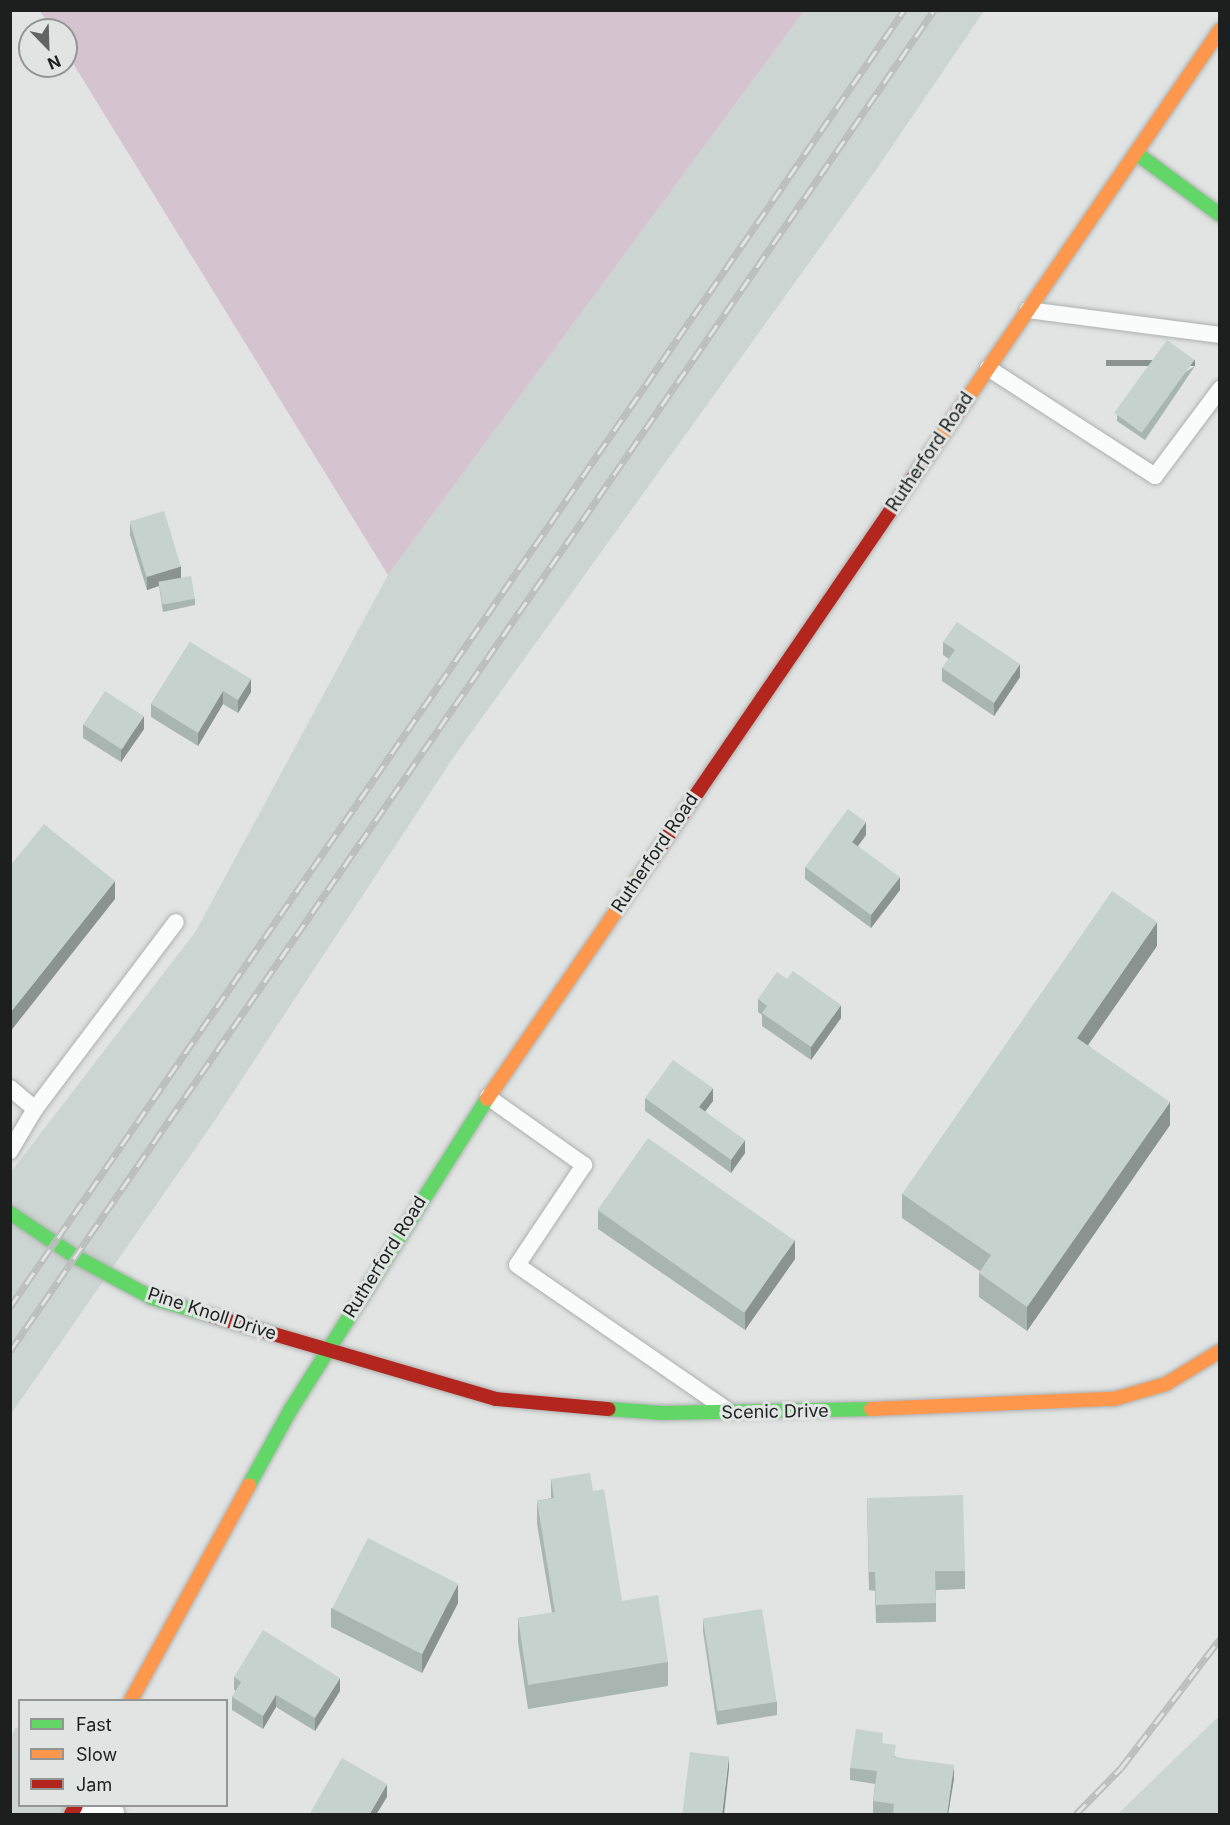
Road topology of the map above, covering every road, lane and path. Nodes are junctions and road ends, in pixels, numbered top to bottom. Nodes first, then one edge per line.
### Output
1 (1220, 30) edge
2 (1136, 153) junction
3 (1220, 215) edge
4 (1028, 310) junction
5 (1220, 335) edge
6 (988, 368) junction
7 (1220, 389) edge
8 (176, 922) dead end
9 (10, 1088) edge
10 (488, 1097) junction
11 (34, 1109) junction
12 (10, 1151) edge
13 (10, 1214) edge
14 (326, 1350) junction
15 (1220, 1351) edge
16 (732, 1413) junction
17 (132, 1699) edge
18 (92, 1807) edge
19 (107, 1815) edge

1 - 2 street, Rutherford Road
2 - 3 street
2 - 4 street, Rutherford Road
4 - 5 lane
4 - 6 street, Rutherford Road
6 - 7 lane
6 - 10 street, Rutherford Road
8 - 11 lane
9 - 11 lane
10 - 14 street, Rutherford Road
10 - 16 lane
11 - 12 lane
13 - 14 street, Pine Knoll Drive
14 - 16 street, Scenic Drive
14 - 17 street, Rutherford Road
15 - 16 street, Scenic Drive
18 - 19 street

